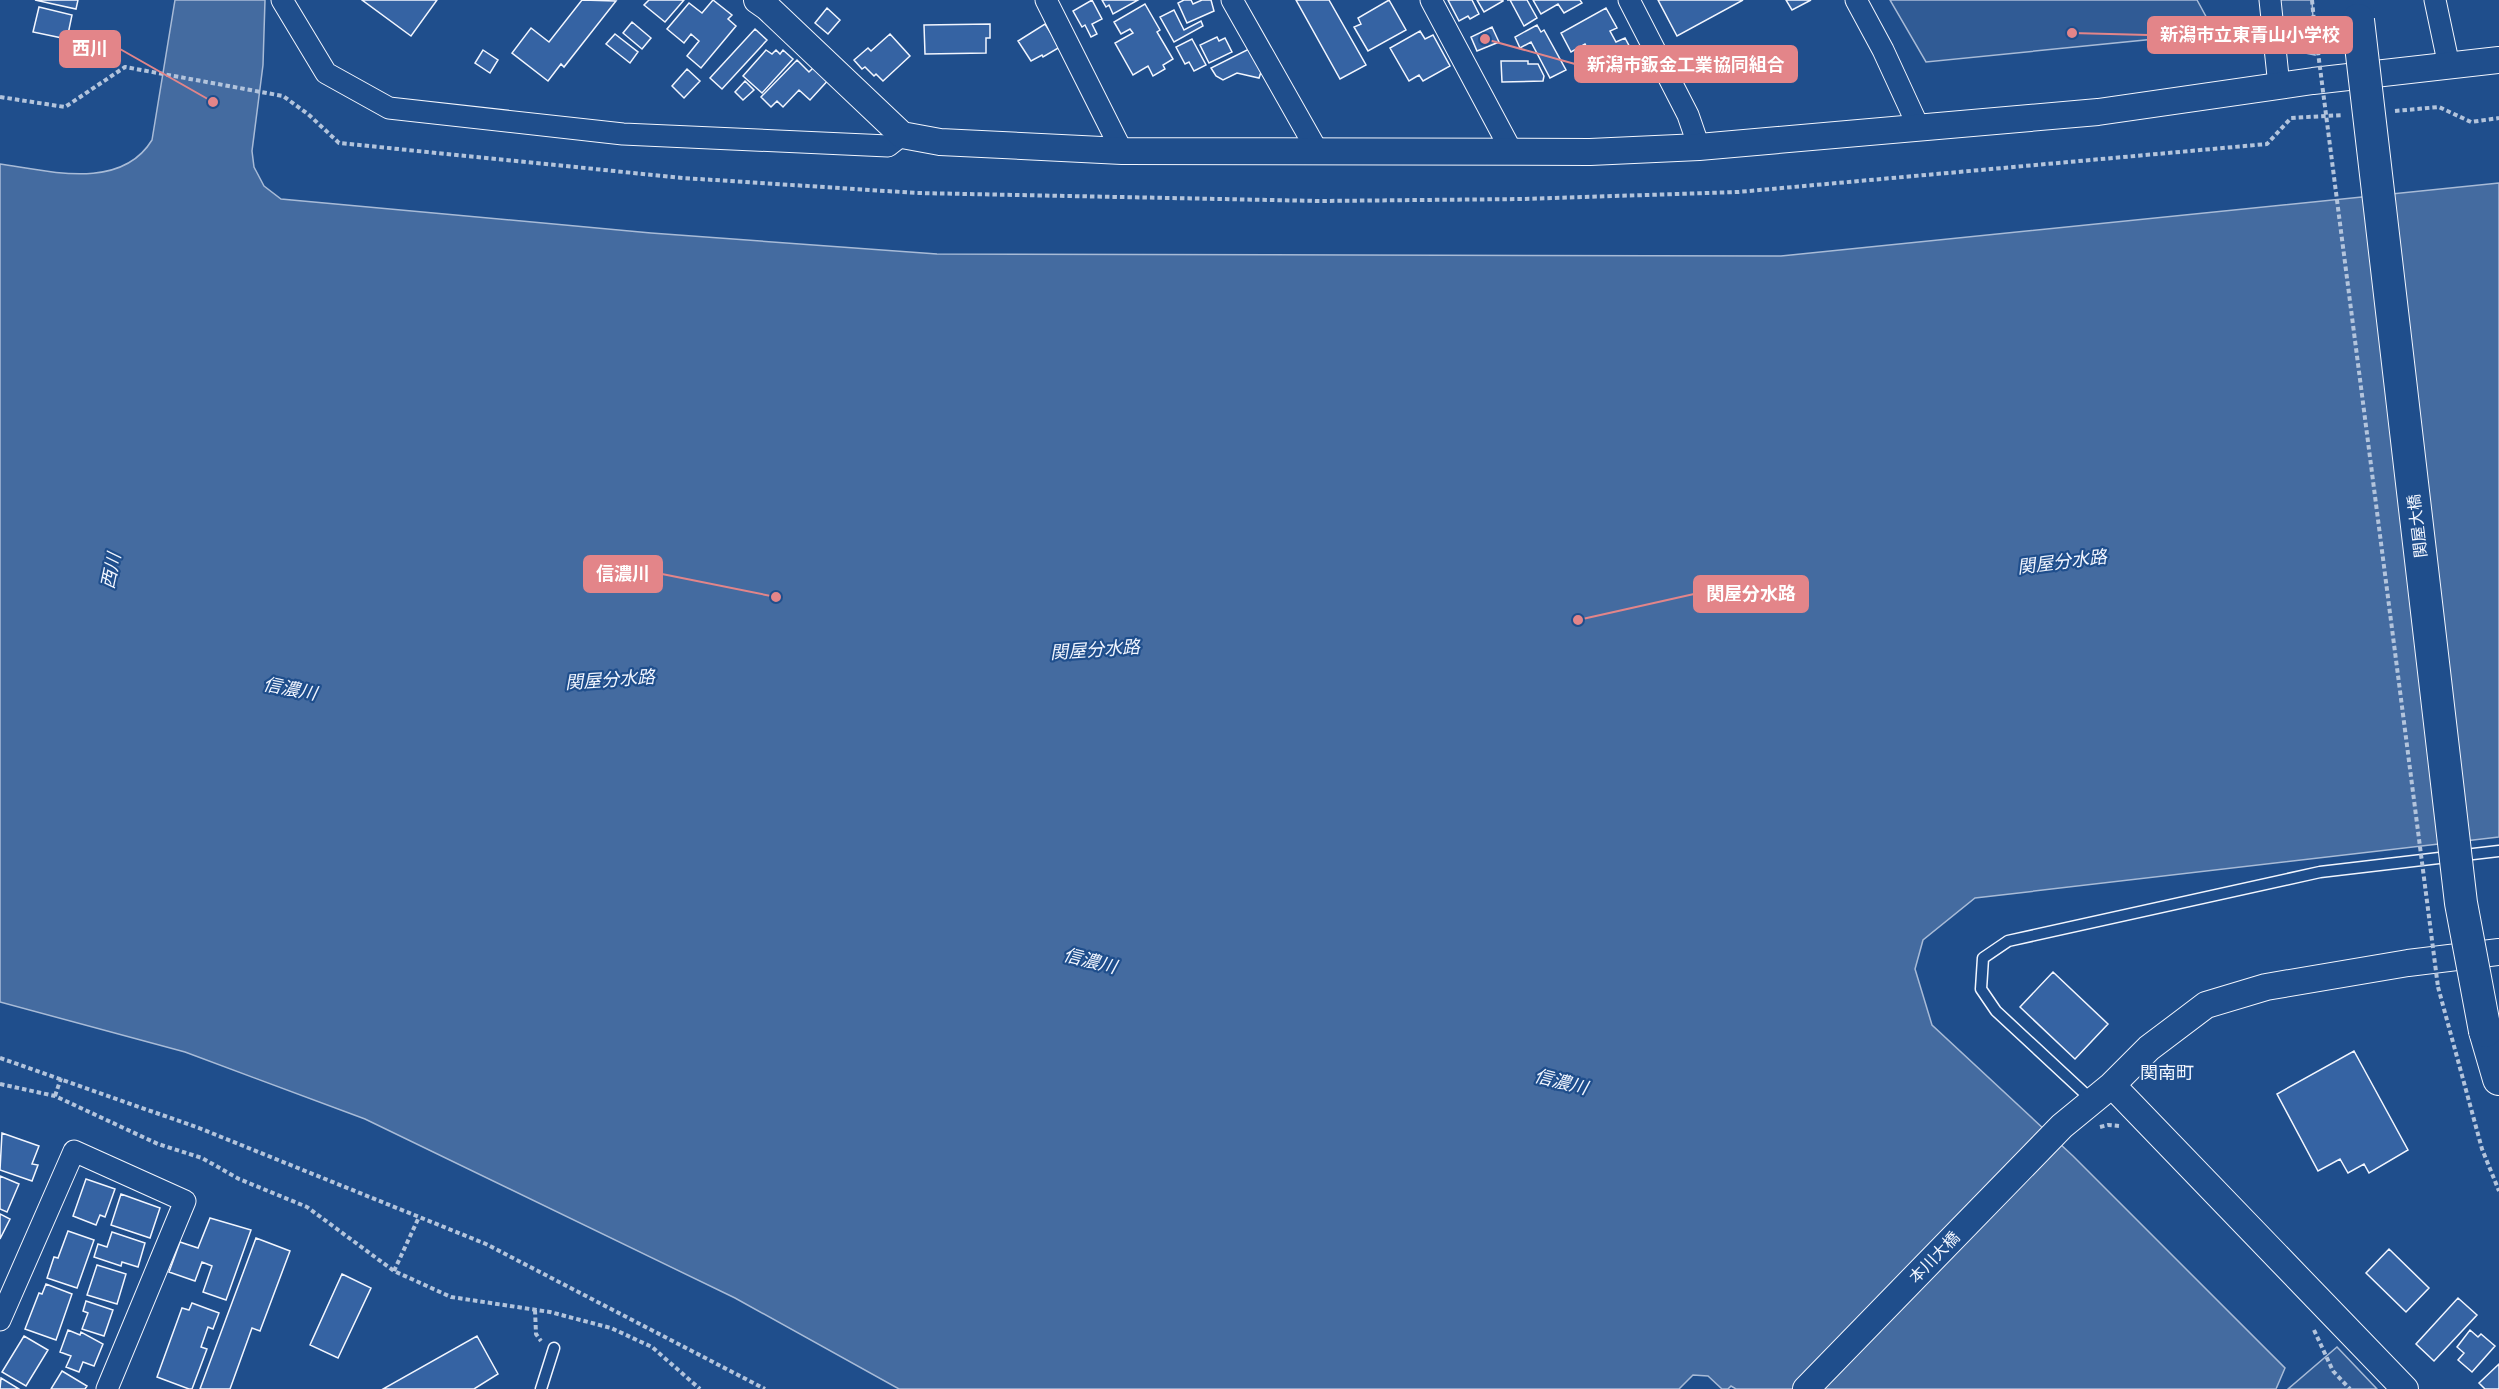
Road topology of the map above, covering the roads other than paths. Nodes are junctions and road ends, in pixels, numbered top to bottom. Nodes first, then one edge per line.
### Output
1 (282, 0) edge
2 (757, 0) edge
3 (1046, 0) edge
4 (1232, 0) edge
5 (1431, 0) edge
6 (1629, 0) edge
7 (1856, 0) edge
8 (2270, 0) edge
9 (2435, 0) edge
10 (2357, 10) edge
11 (2499, 60) edge
12 (2449, 66) junction
13 (2279, 86) junction
14 (1919, 128) junction
15 (902, 135) junction
16 (1699, 147) junction
17 (1122, 151) junction
18 (1318, 152) junction
19 (1512, 152) junction
20 (2499, 851) edge
21 (2499, 952) edge
22 (2499, 1079) edge
23 (2112, 1085) junction
24 (2093, 1101) junction
25 (0, 1320) edge
26 (554, 1348) road end
27 (115, 1387) edge
28 (541, 1389) edge
29 (1806, 1389) edge
30 (2405, 1389) edge

1 - 15 street
2 - 15 street
3 - 17 street
4 - 18 street
5 - 19 street
6 - 16 street
7 - 14 street
8 - 13 street
9 - 12 street
10 - 22 main road, 関屋大橋, bridge
11 - 12 street
12 - 13 street
13 - 14 street
14 - 16 street
15 - 17 street
16 - 19 street
17 - 18 street
18 - 19 street
20 - 24 lane
21 - 23 street, 本川大橋
23 - 24 street, 本川大橋
23 - 30 street
24 - 29 street, 本川大橋
25 - 27 street
26 - 28 lane

